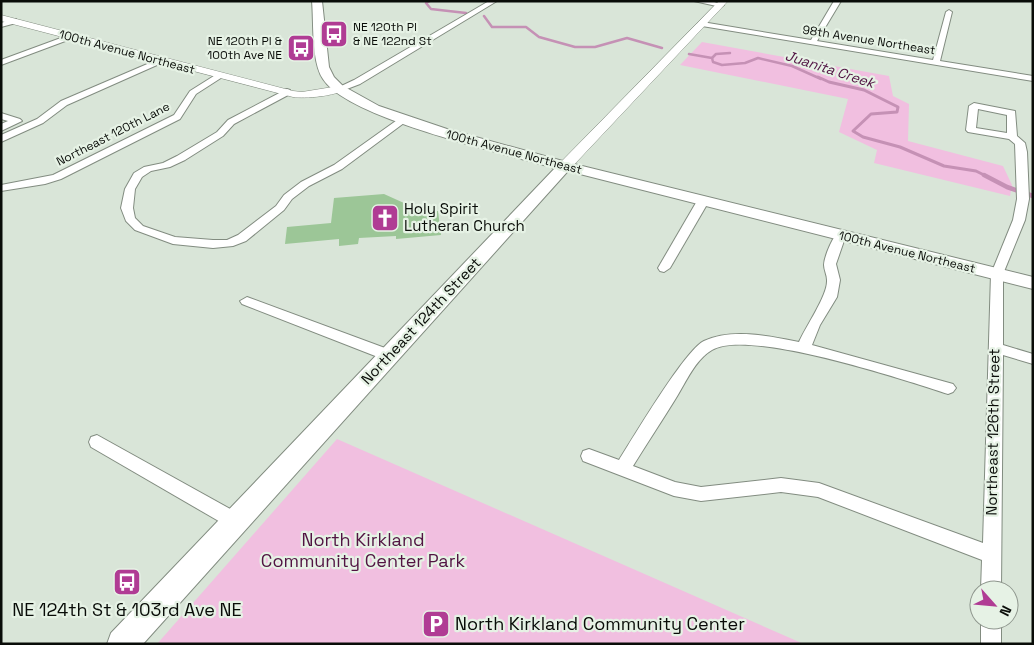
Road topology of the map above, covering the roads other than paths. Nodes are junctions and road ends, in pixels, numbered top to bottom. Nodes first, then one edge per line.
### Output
1 (317, 1) edge
2 (494, 1) edge
3 (698, 1) edge
4 (838, 1) edge
5 (722, 3) edge
6 (949, 12) dead end
7 (1, 18) edge
8 (13, 21) junction
9 (702, 24) junction
10 (1, 25) edge
11 (72, 37) junction
12 (813, 42) junction
13 (162, 61) junction
14 (1, 63) edge
15 (936, 63) junction
16 (220, 76) junction
17 (1033, 79) edge
18 (339, 89) junction
19 (287, 92) junction
20 (1, 116) edge
21 (403, 120) junction
22 (1, 128) edge
23 (1012, 137) junction
24 (1, 139) edge
25 (565, 166) junction
26 (1, 188) edge
27 (703, 200) junction
28 (840, 235) junction
29 (664, 268) dead end
30 (997, 274) junction
31 (1033, 283) edge
32 (247, 301) dead end
33 (804, 347) junction
34 (995, 348) junction
35 (388, 355) junction
36 (1033, 359) edge
37 (948, 388) dead end
38 (97, 442) dead end
39 (589, 456) dead end
40 (622, 470) junction
41 (235, 521) junction
42 (991, 555) junction
43 (991, 580) edge
44 (991, 630) edge
45 (122, 644) edge
46 (991, 644) edge

1 - 18 main road
2 - 18 street
3 - 5 street
4 - 12 street
5 - 9 street, Northeast 124th Street
6 - 15 street
7 - 8 street, 100th Avenue Northeast
8 - 10 street
8 - 11 street, 100th Avenue Northeast
9 - 12 street, 98th Avenue Northeast
9 - 25 street, Northeast 124th Street
11 - 13 street, 100th Avenue Northeast
11 - 14 street
12 - 15 street, 98th Avenue Northeast
13 - 16 street, 100th Avenue Northeast
13 - 24 street
15 - 17 street, 98th Avenue Northeast
16 - 19 street, 100th Avenue Northeast
16 - 26 street, Northeast 120th Lane
18 - 19 street, 100th Avenue Northeast
18 - 21 main road, 100th Avenue Northeast
19 - 21 street
20 - 22 street
21 - 25 main road, 100th Avenue Northeast
23 - 23 street
23 - 30 street
25 - 27 main road, 100th Avenue Northeast
25 - 35 main road, Northeast 124th Street
27 - 28 main road, 100th Avenue Northeast
27 - 29 street
28 - 30 main road, 100th Avenue Northeast
28 - 33 street
30 - 31 main road, 100th Avenue Northeast
30 - 34 street, Northeast 126th Street
32 - 35 street
33 - 37 street
33 - 40 street
34 - 36 street
34 - 42 street, Northeast 126th Street
35 - 41 main road, Northeast 124th Street
38 - 41 street
39 - 40 street
40 - 42 street
41 - 45 main road, Northeast 124th Street
42 - 43 street, Northeast 126th Street
44 - 46 street

